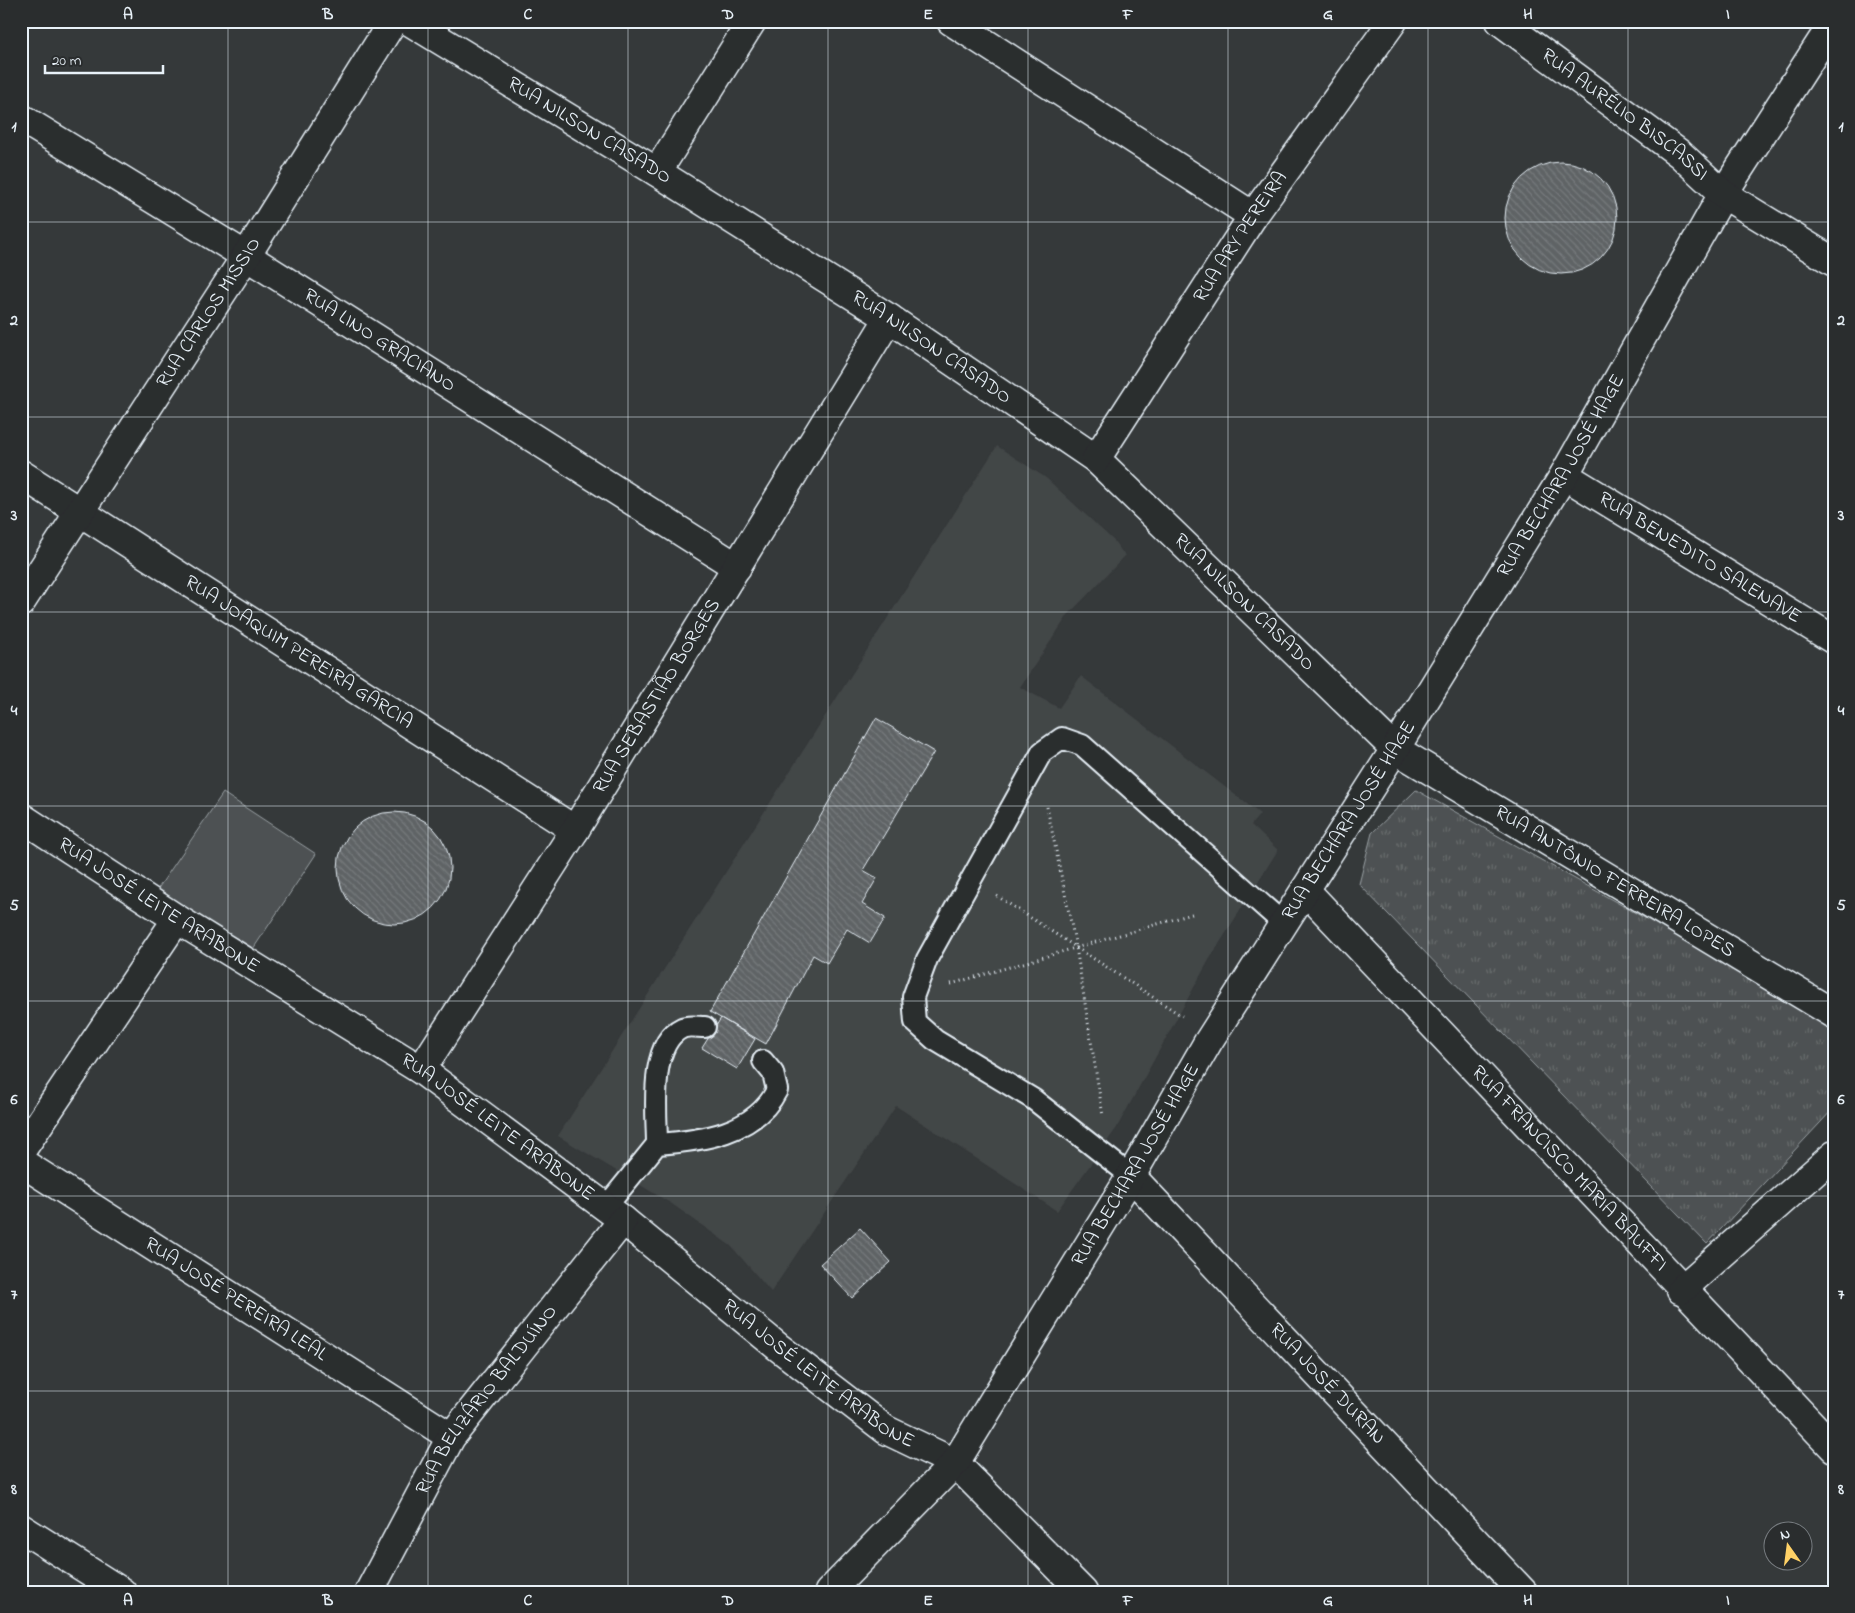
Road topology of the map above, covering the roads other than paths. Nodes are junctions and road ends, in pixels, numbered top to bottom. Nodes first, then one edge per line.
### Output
1 (393, 21) edge
2 (409, 21) edge
3 (752, 21) edge
4 (951, 21) edge
5 (1393, 21) edge
6 (1500, 21) edge
7 (1834, 22) edge
8 (21, 118) edge
9 (657, 172) junction
10 (1723, 194) junction
11 (1253, 216) junction
12 (246, 256) junction
13 (1834, 262) edge
14 (889, 318) junction
15 (1096, 459) junction
16 (21, 474) edge
17 (1564, 475) junction
18 (79, 511) junction
19 (737, 568) junction
20 (21, 602) edge
21 (1834, 640) edge
22 (1395, 749) junction
23 (21, 817) edge
24 (575, 830) junction
25 (1305, 890) junction
26 (177, 919) junction
27 (1284, 924) junction
28 (1834, 1014) edge
29 (705, 1027) dead end
30 (763, 1062) dead end
31 (420, 1070) junction
32 (657, 1144) junction
33 (21, 1151) edge
34 (1834, 1155) edge
35 (21, 1162) edge
36 (1131, 1176) junction
37 (614, 1214) junction
38 (1681, 1290) junction
39 (452, 1437) junction
40 (1834, 1448) edge
41 (955, 1463) junction
42 (21, 1528) edge
43 (122, 1592) edge
44 (369, 1592) edge
45 (829, 1592) edge
46 (1083, 1592) edge
47 (1523, 1592) edge

1 - 12 street, RUA CARLOS MISSIO
2 - 9 street, RUA NILSON CASADO
3 - 9 street
4 - 11 street
5 - 11 street, RUA ARY PEREIRA
6 - 10 street, RUA AURÉLIO BISCASSI
7 - 10 street, RUA BECHARA JOSÉ HAGE
8 - 12 street, RUA LINO GRACIANO
9 - 14 street, RUA NILSON CASADO
10 - 13 street, RUA AURÉLIO BISCASSI
10 - 17 street, RUA BECHARA JOSÉ HAGE
11 - 15 street, RUA ARY PEREIRA
12 - 18 street, RUA CARLOS MISSIO
12 - 19 street, RUA LINO GRACIANO
14 - 15 street, RUA NILSON CASADO
14 - 19 street, RUA SEBASTIÃO BORGES
15 - 22 street, RUA NILSON CASADO
16 - 18 street, RUA JOAQUIM PEREIRA GARCIA
17 - 21 street, RUA BENEDITO SALENAVE
17 - 22 street, RUA BECHARA JOSÉ HAGE
18 - 20 street, RUA CARLOS MISSIO
18 - 24 street, RUA JOAQUIM PEREIRA GARCIA
19 - 24 street, RUA SEBASTIÃO BORGES
22 - 25 street, RUA BECHARA JOSÉ HAGE
22 - 28 street, RUA ANTÔNIO FERREIRA LOPES
23 - 26 street, RUA JOSÉ LEITE ARABONE
24 - 31 street, RUA SEBASTIÃO BORGES
25 - 27 street, RUA BECHARA JOSÉ HAGE
25 - 38 street, RUA FRANCISCO MARIA BAUFFI
26 - 31 street, RUA JOSÉ LEITE ARABONE
26 - 33 street
27 - 36 street, RUA BECHARA JOSÉ HAGE
27 - 36 lane
29 - 32 lane
30 - 32 lane
31 - 37 street, RUA JOSÉ LEITE ARABONE
32 - 37 lane
34 - 38 street
35 - 39 street, RUA JOSÉ PEREIRA LEAL
36 - 41 street, RUA BECHARA JOSÉ HAGE
36 - 47 street, RUA JOSÉ DURAN
37 - 39 street, RUA BELIZÁRIO BALDUÍNO
37 - 41 street, RUA JOSÉ LEITE ARABONE
38 - 40 street, RUA FRANCISCO MARIA BAUFFI
39 - 44 street, RUA BELIZÁRIO BALDUÍNO
41 - 45 street, RUA BECHARA JOSÉ HAGE
41 - 46 street, RUA JOSÉ LEITE ARABONE
42 - 43 street

